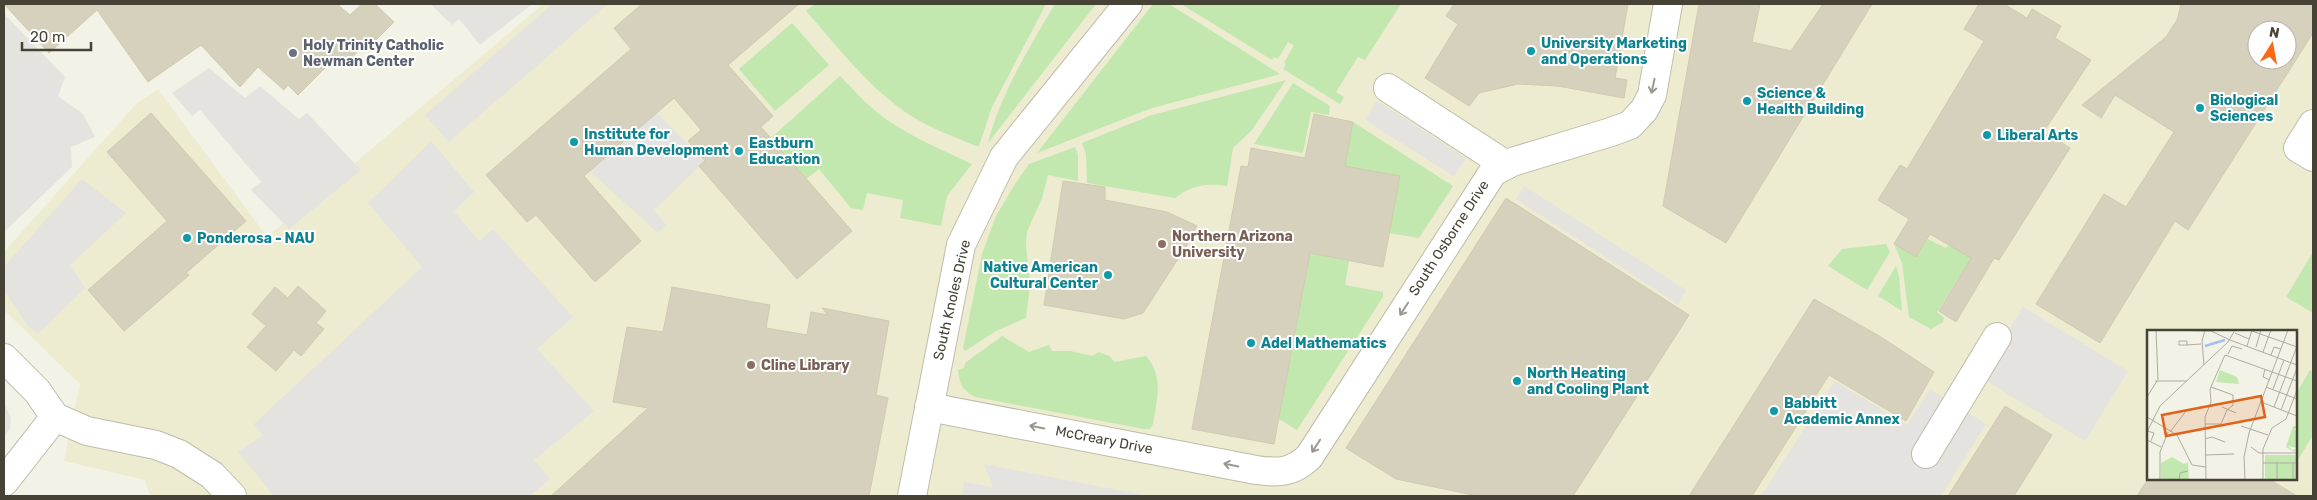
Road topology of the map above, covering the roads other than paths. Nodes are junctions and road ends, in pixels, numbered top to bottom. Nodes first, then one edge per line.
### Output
1 (1128, 4) edge
2 (1668, 4) edge
3 (1388, 88) dead end
4 (2313, 124) edge
5 (2306, 153) edge
6 (1506, 165) junction
7 (1997, 337) dead end
8 (4, 358) edge
9 (929, 407) junction
10 (55, 417) junction
11 (1926, 454) dead end
12 (1279, 473) joint
13 (4, 482) edge
14 (232, 496) edge
15 (912, 496) edge

1 - 9 street, South Knoles Drive
2 -> 6 street, South Osborne Drive
3 - 6 street
4 - 5 street
6 -> 12 street, South Osborne Drive
7 - 11 street
8 - 10 street
12 -> 9 street, McCreary Drive
9 - 15 street, South Knoles Drive
10 - 13 street
10 - 14 street

